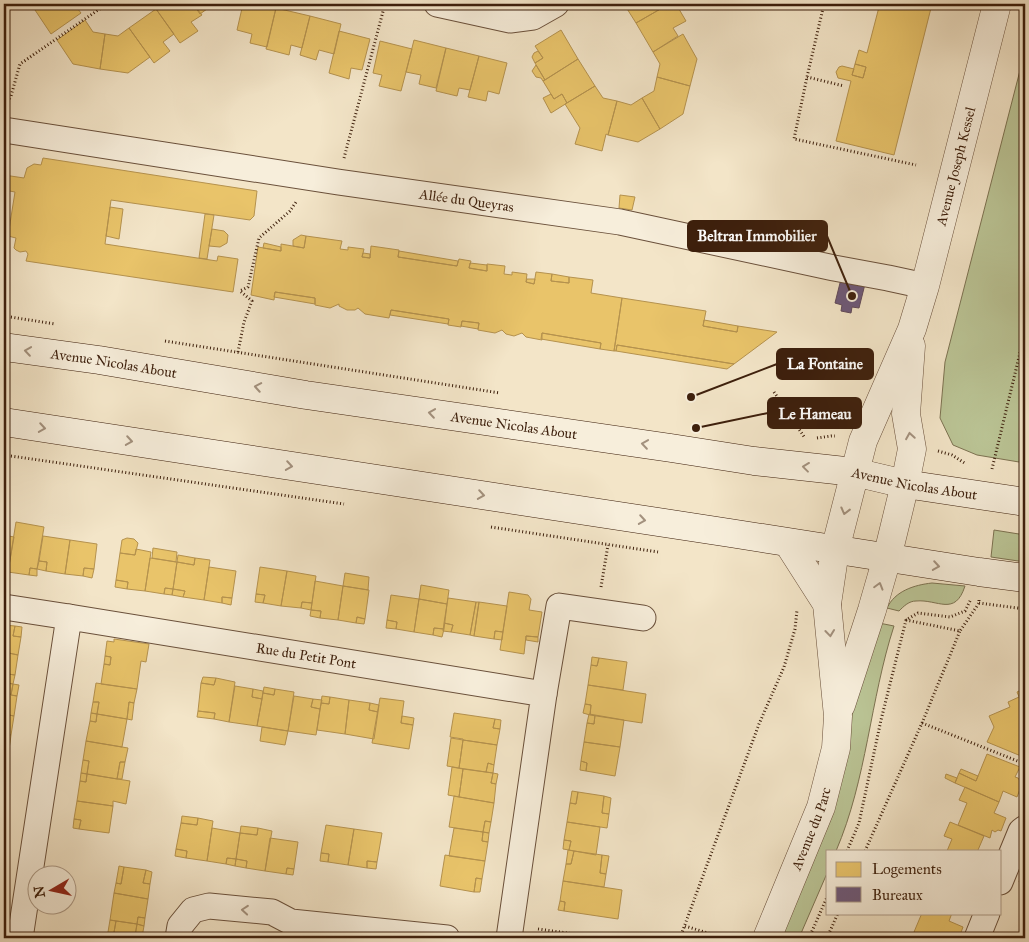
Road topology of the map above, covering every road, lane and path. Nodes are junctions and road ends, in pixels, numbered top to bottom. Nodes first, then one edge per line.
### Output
1 (385, 4) edge
2 (438, 4) edge
3 (556, 4) edge
4 (824, 4) edge
5 (997, 4) edge
6 (100, 8) dead end
7 (807, 77) junction
8 (844, 86) dead end
9 (4, 108) edge
10 (4, 130) edge
11 (916, 165) dead end
12 (338, 182) junction
13 (282, 218) dead end
14 (925, 286) junction
15 (4, 316) edge
16 (62, 325) dead end
17 (912, 330) junction
18 (1025, 332) edge
19 (160, 340) dead end
20 (4, 347) edge
21 (238, 352) junction
22 (774, 392) dead end
23 (503, 393) dead end
24 (4, 422) edge
25 (807, 441) dead end
26 (935, 450) dead end
27 (4, 455) edge
28 (967, 464) dead end
29 (984, 467) dead end
30 (854, 472) junction
31 (905, 484) junction
32 (1025, 502) edge
33 (346, 505) dead end
34 (482, 526) dead end
35 (788, 543) junction
36 (608, 545) junction
37 (835, 550) junction
38 (663, 553) dead end
39 (887, 558) junction
40 (979, 572) junction
41 (1025, 578) edge
42 (797, 603) dead end
43 (979, 603) junction
44 (827, 604) junction
45 (4, 608) edge
46 (1025, 609) edge
47 (596, 611) junction
48 (69, 617) junction
49 (644, 618) dead end
50 (906, 620) junction
51 (960, 631) junction
52 (544, 694) junction
53 (838, 716) junction
54 (922, 723) junction
55 (1025, 764) edge
56 (1025, 828) edge
57 (847, 850) edge
58 (865, 850) edge
59 (1002, 877) edge
60 (826, 900) edge
61 (838, 914) edge
62 (987, 914) edge
63 (685, 926) junction
64 (294, 930) edge
65 (510, 932) edge
66 (20, 938) edge
67 (178, 938) edge
68 (447, 938) edge
69 (604, 938) edge
70 (680, 938) edge
71 (724, 938) edge
72 (768, 938) edge
73 (809, 938) edge
74 (826, 938) edge
75 (977, 938) edge

1 - 12 path
2 - 3 street
4 - 7 path
5 - 14 main road, Avenue Joseph Kessel
6 - 9 path
7 - 8 path
7 - 11 path
10 - 12 street, Allée du Queyras
12 - 14 street, Allée du Queyras
13 - 21 path
14 - 17 main road, Avenue Joseph Kessel
15 - 16 path
17 - 30 main road, Avenue Joseph Kessel
31 -> 17 main road, Avenue Joseph Kessel
18 - 29 path
19 - 21 path
30 -> 20 main road, Avenue Nicolas About
21 - 23 path
22 - 25 path
24 -> 35 main road
26 - 28 path
27 - 33 path
30 - 31 main road, Avenue Nicolas About
30 -> 37 main road, Avenue Joseph Kessel
31 - 32 main road, Avenue Nicolas About
31 - 39 main road, Avenue Joseph Kessel
34 - 36 path
35 - 37 main road
35 - 44 main road, Avenue du Parc
36 - 38 path
36 - 47 path
37 - 39 main road
37 - 44 main road, Avenue du Parc
39 -> 40 main road
53 -> 39 main road, Avenue du Parc
40 - 41 main road
40 - 43 path
40 - 50 path
42 - 63 path
43 - 46 path
43 - 51 path
44 -> 53 main road, Avenue du Parc
45 - 48 street, Rue du Petit Pont
47 - 49 street
47 - 52 street
48 - 52 street, Rue du Petit Pont
48 - 66 street
50 - 51 path
50 - 57 path
51 - 54 path
52 - 65 street
53 - 72 main road, Avenue du Parc
54 - 55 path
54 - 58 path
56 - 59 street
60 - 73 path
61 - 74 path
62 - 75 street
63 - 70 path
63 - 71 path
64 -> 67 street
64 - 68 street
65 - 69 path

